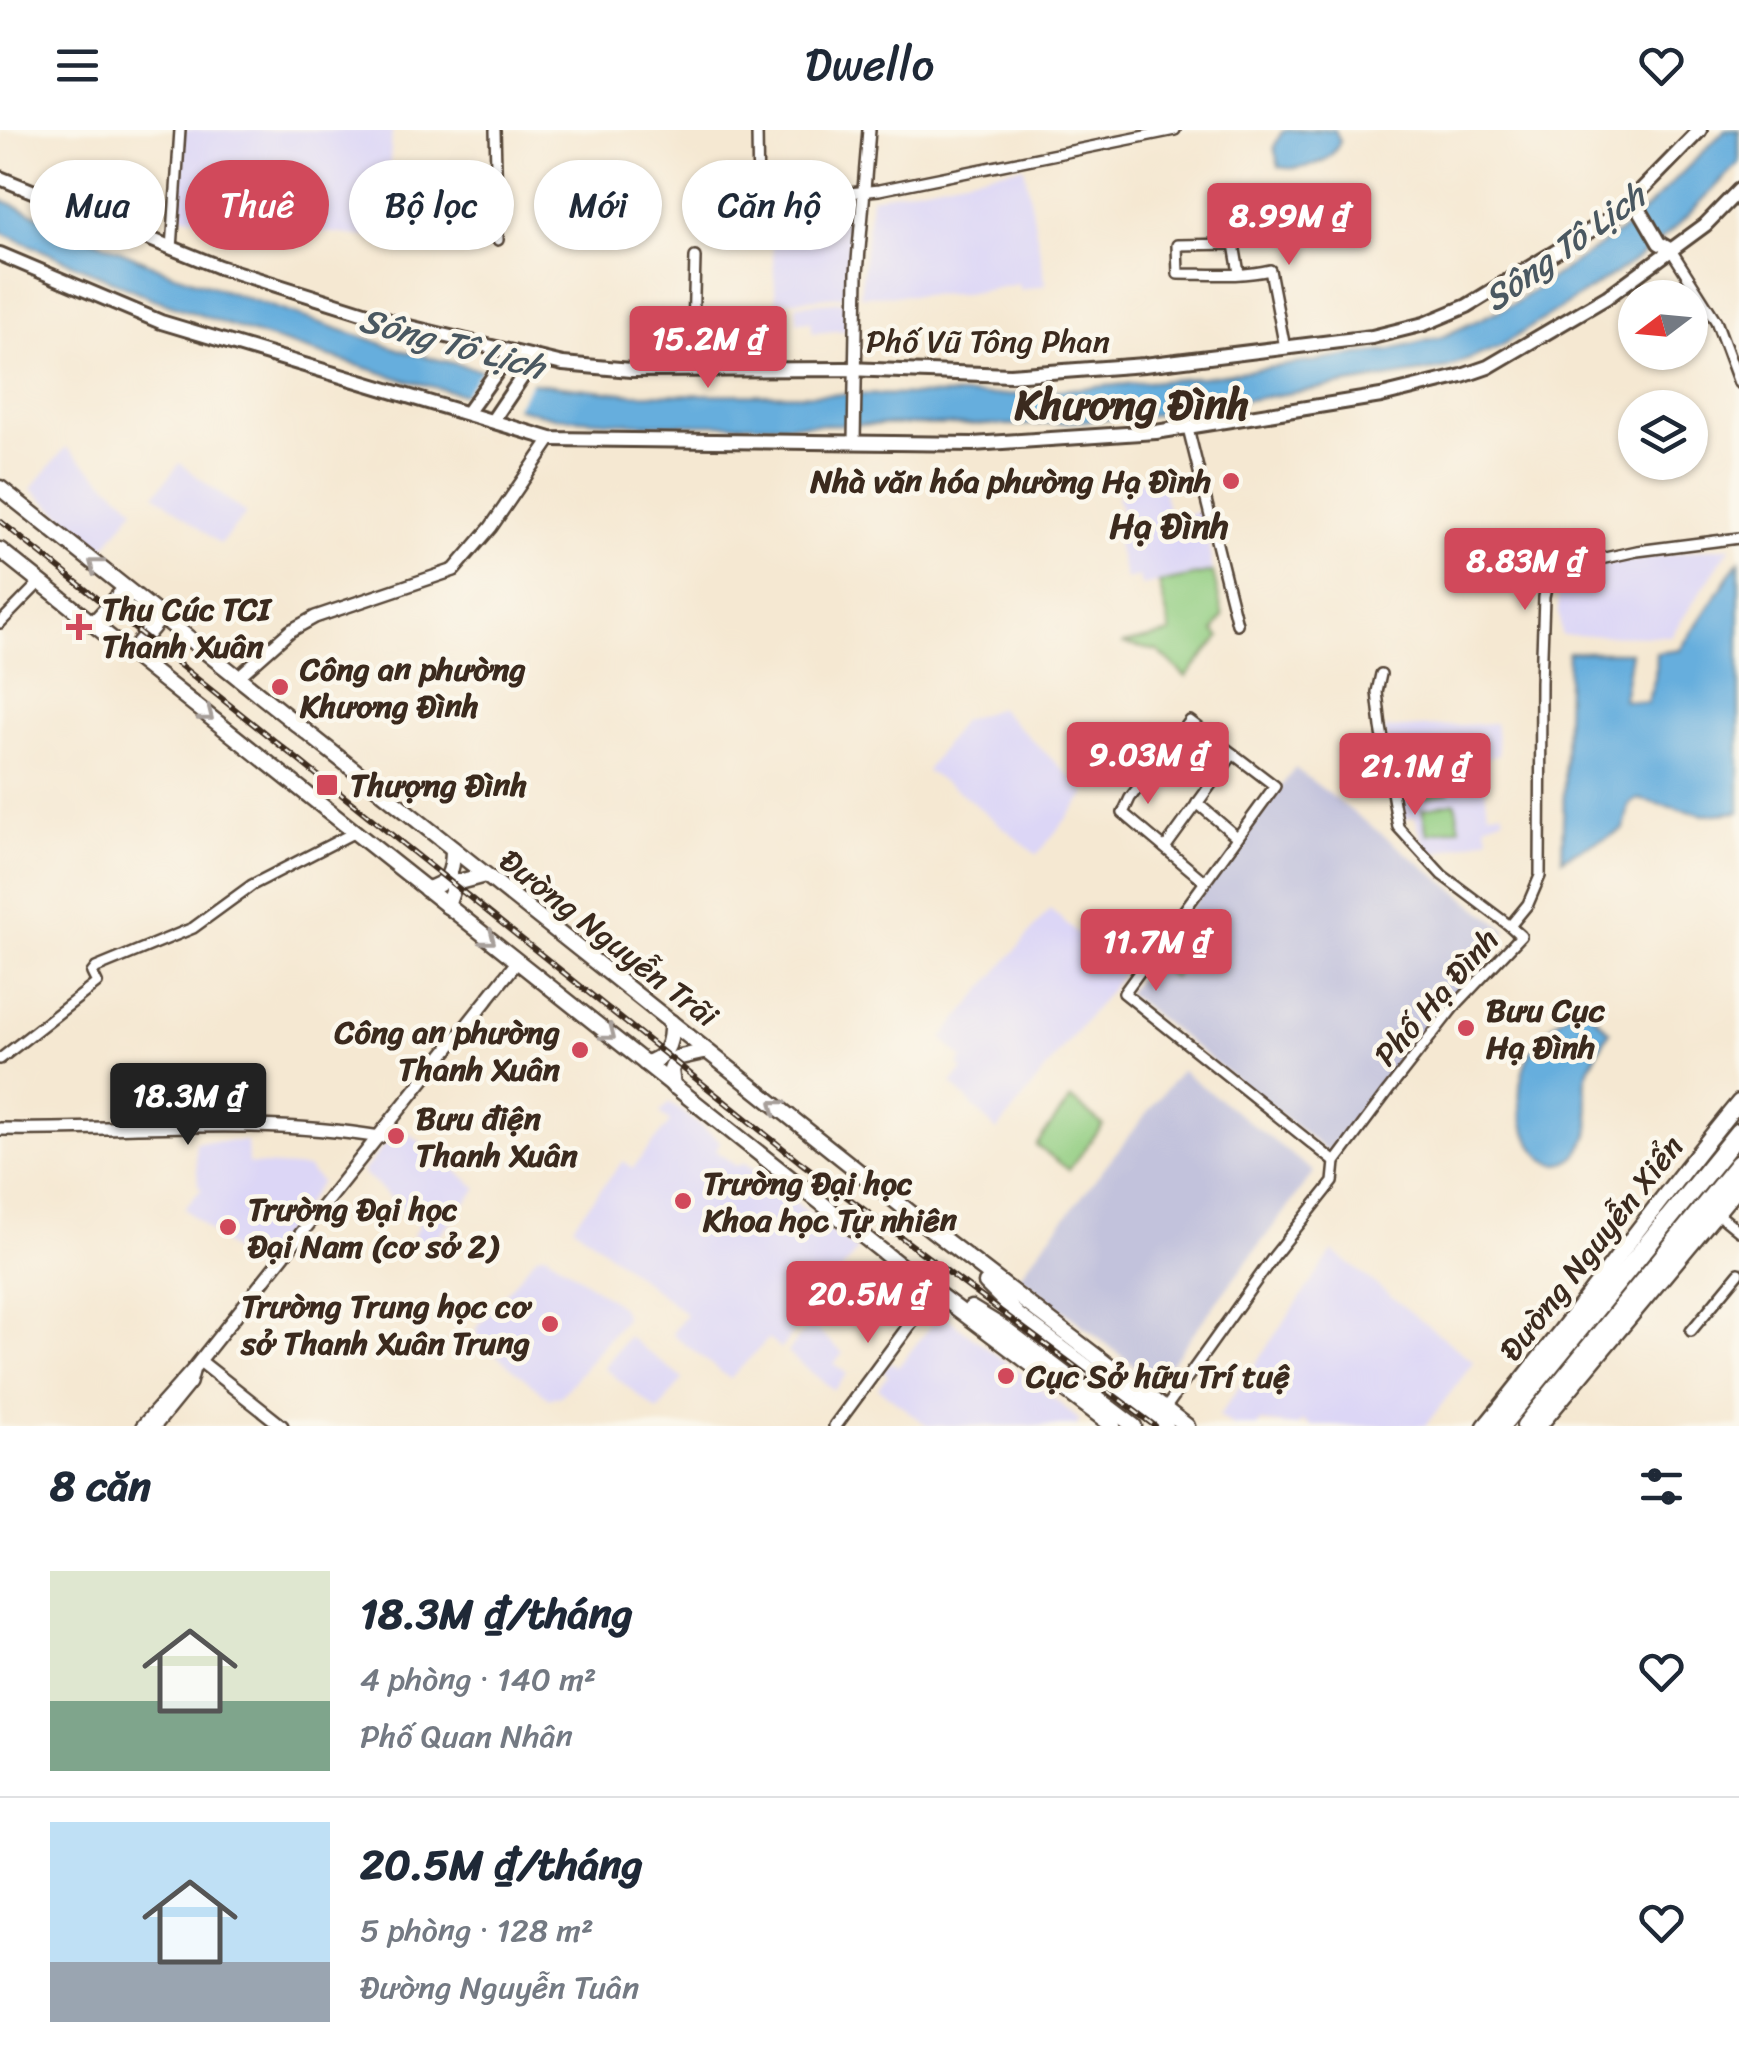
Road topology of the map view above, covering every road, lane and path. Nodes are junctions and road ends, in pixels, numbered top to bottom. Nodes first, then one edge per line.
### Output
1 (180, 130) edge
2 (495, 130) edge
3 (757, 130) edge
4 (870, 130) edge
5 (1175, 130) edge
6 (1700, 130) edge
7 (496, 160) edge
8 (0, 178) edge
9 (865, 189) junction
10 (1739, 190) edge
11 (1638, 205) junction
12 (1665, 243) junction
13 (172, 249) junction
14 (0, 254) edge
15 (695, 257) dead end
16 (1239, 273) junction
17 (1285, 348) junction
18 (511, 352) junction
19 (535, 358) junction
20 (692, 370) junction
21 (857, 375) junction
22 (1739, 383) edge
23 (467, 413) junction
24 (496, 416) junction
25 (1188, 428) junction
26 (854, 436) junction
27 (552, 440) junction
28 (0, 488) edge
29 (1739, 538) edge
30 (0, 550) edge
31 (40, 582) junction
32 (126, 588) junction
33 (161, 617) junction
34 (0, 622) edge
35 (93, 624) junction
36 (1237, 624) dead end
37 (130, 654) junction
38 (1382, 674) dead end
39 (238, 678) junction
40 (1233, 754) junction
41 (1197, 803) junction
42 (354, 832) junction
43 (1237, 837) junction
44 (1165, 848) junction
45 (453, 849) junction
46 (485, 875) junction
47 (1205, 882) junction
48 (426, 889) junction
49 (447, 906) junction
50 (1510, 926) junction
51 (517, 962) junction
52 (671, 1022) junction
53 (707, 1051) junction
54 (0, 1059) edge
55 (645, 1064) junction
56 (674, 1086) junction
57 (1739, 1102) edge
58 (1739, 1120) edge
59 (0, 1129) edge
60 (1739, 1132) edge
61 (380, 1137) junction
62 (1335, 1162) junction
63 (1739, 1170) edge
64 (1739, 1186) edge
65 (1712, 1213) junction
66 (932, 1230) junction
67 (1739, 1231) edge
68 (902, 1267) junction
69 (1739, 1273) edge
70 (934, 1292) junction
71 (1691, 1331) dead end
72 (1560, 1338) junction
73 (197, 1364) junction
74 (1572, 1387) joint
75 (1165, 1409) junction
76 (142, 1426) edge
77 (155, 1426) edge
78 (282, 1426) edge
79 (835, 1426) edge
80 (1113, 1426) edge
81 (1134, 1426) edge
82 (1166, 1426) edge
83 (1188, 1426) edge
84 (1485, 1426) edge
85 (1500, 1426) edge
86 (1528, 1426) edge
87 (1539, 1426) edge

1 - 13 street
2 - 7 street
3 - 9 street
4 - 9 street
5 - 9 street
6 - 11 main road, Phố Vũ Tông Phan
8 - 13 main road, Phố Vũ Tông Phan
9 - 21 street
10 - 12 main road
11 - 12 main road
11 - 17 main road, Phố Vũ Tông Phan
12 - 22 street
12 - 25 main road
13 - 18 main road, Phố Vũ Tông Phan
14 - 23 main road
15 - 20 street
16 - 16 street
16 - 17 street
17 - 21 main road, Phố Vũ Tông Phan
18 - 19 main road, Phố Vũ Tông Phan
18 - 23 main road
19 - 20 main road, Phố Vũ Tông Phan
19 - 24 main road
20 - 21 main road, Phố Vũ Tông Phan
21 - 26 street
23 - 24 main road
24 - 27 main road
25 - 26 main road
25 - 36 street
26 - 27 main road
27 - 39 street
32 -> 28 main road, Đường Nguyễn Trãi
29 - 50 street, Phố Hạ Đình
30 - 31 main road
31 - 34 street
31 - 35 main road
32 - 33 main road, Đường Nguyễn Trãi
32 - 35 main road
33 - 37 main road
33 - 39 main road, Đường Nguyễn Trãi
35 - 37 main road
37 -> 42 main road
38 - 50 street
39 - 45 main road, Đường Nguyễn Trãi
40 - 41 street
40 - 43 street
40 - 44 street
41 - 43 street
41 - 44 street
42 - 48 main road
42 - 54 street
43 - 47 street
44 - 47 street
45 - 46 main road, Đường Nguyễn Trãi
45 - 48 main road
46 - 49 main road
46 - 52 main road, Đường Nguyễn Trãi
47 - 62 street
48 - 49 main road
49 -> 51 main road
50 - 62 street, Phố Hạ Đình
51 -> 55 main road
51 - 61 street
52 - 53 main road, Đường Nguyễn Trãi
52 - 55 main road
53 - 56 main road
66 -> 53 main road, Đường Nguyễn Trãi
55 - 56 main road
56 - 68 main road
57 - 72 main road, Đường Nguyễn Xiển
58 - 72 highway
59 - 61 street
60 - 85 highway
61 - 73 street
62 - 75 street, Phố Hạ Đình
63 - 65 highway
63 - 86 highway
64 - 65 main road
65 - 67 street
65 - 74 highway
66 - 75 main road, Đường Nguyễn Trãi
66 - 82 main road
68 - 70 main road
68 - 81 main road
69 - 71 street
70 - 79 street
70 - 80 main road
72 - 84 main road, Đường Nguyễn Xiển
73 - 76 street
73 - 77 street
73 - 78 street
74 - 87 main road
75 - 83 main road, Đường Nguyễn Trãi

